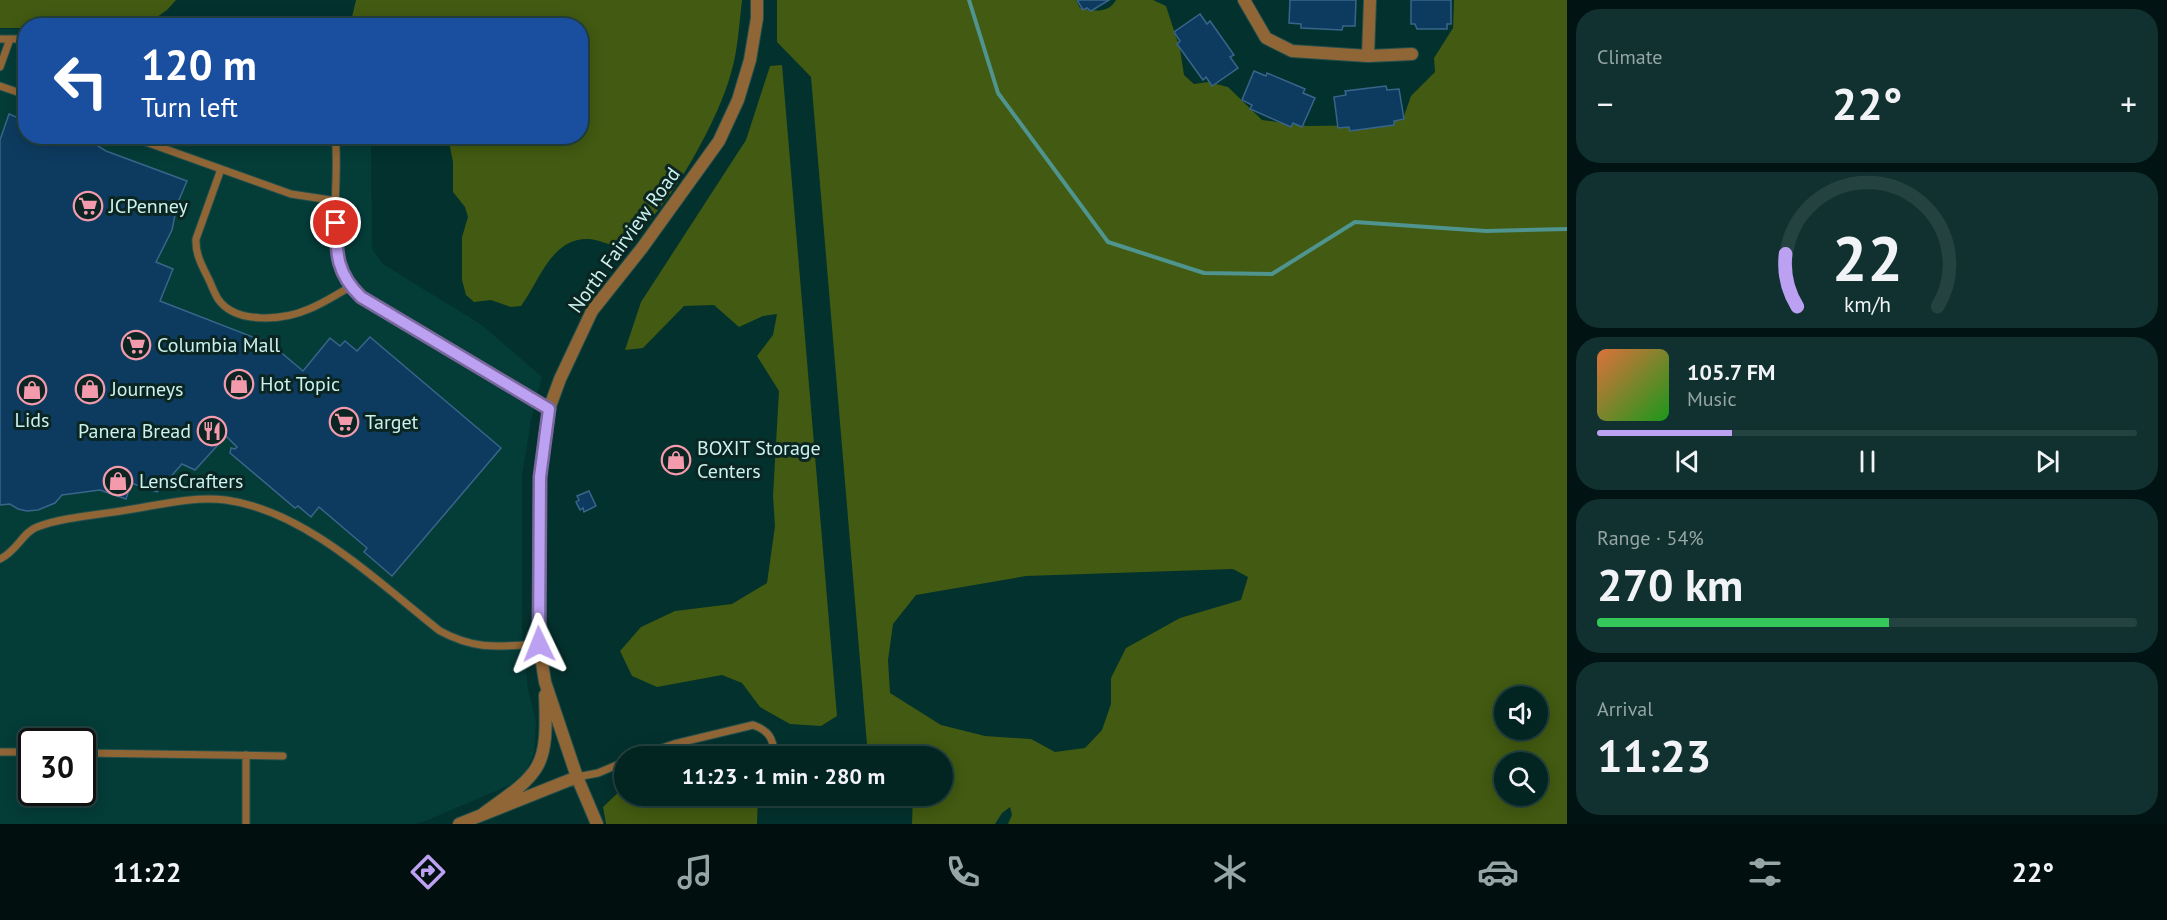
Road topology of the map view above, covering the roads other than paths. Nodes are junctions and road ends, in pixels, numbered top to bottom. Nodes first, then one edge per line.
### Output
1 (757, 0) edge
2 (1244, 0) edge
3 (1370, 0) edge
4 (0, 39) edge
5 (10, 39) junction
6 (18, 39) edge
7 (1412, 54) dead end
8 (1368, 56) junction
9 (0, 67) edge
10 (0, 86) edge
11 (18, 92) edge
12 (151, 144) edge
13 (335, 144) edge
14 (221, 169) junction
15 (337, 201) junction
16 (351, 287) junction
17 (549, 409) junction
18 (0, 559) edge
19 (539, 644) junction
20 (544, 682) junction
21 (668, 746) edge
22 (773, 746) edge
23 (0, 752) edge
24 (18, 752) edge
25 (96, 753) edge
26 (246, 755) junction
27 (283, 756) dead end
28 (614, 766) edge
29 (577, 777) junction
30 (484, 813) junction
31 (246, 824) edge
32 (459, 824) edge
33 (597, 824) edge

1 - 17 street, North Fairview Road
2 - 8 street
3 - 8 street
4 - 5 lane
5 - 6 lane
5 - 9 lane
7 - 8 street
10 - 11 lane
12 - 14 lane
13 - 15 lane
14 - 15 lane
14 - 16 lane
15 - 16 lane
16 - 17 lane
17 - 19 street, North Fairview Road
18 - 19 lane
19 - 20 street, North Fairview Road
20 - 29 street, North Fairview Road
20 - 30 street
21 - 22 lane
23 - 24 lane
25 - 26 lane
26 - 27 lane
26 - 31 lane
28 - 29 lane
29 - 30 street
29 - 33 street, North Fairview Road
30 - 32 street

